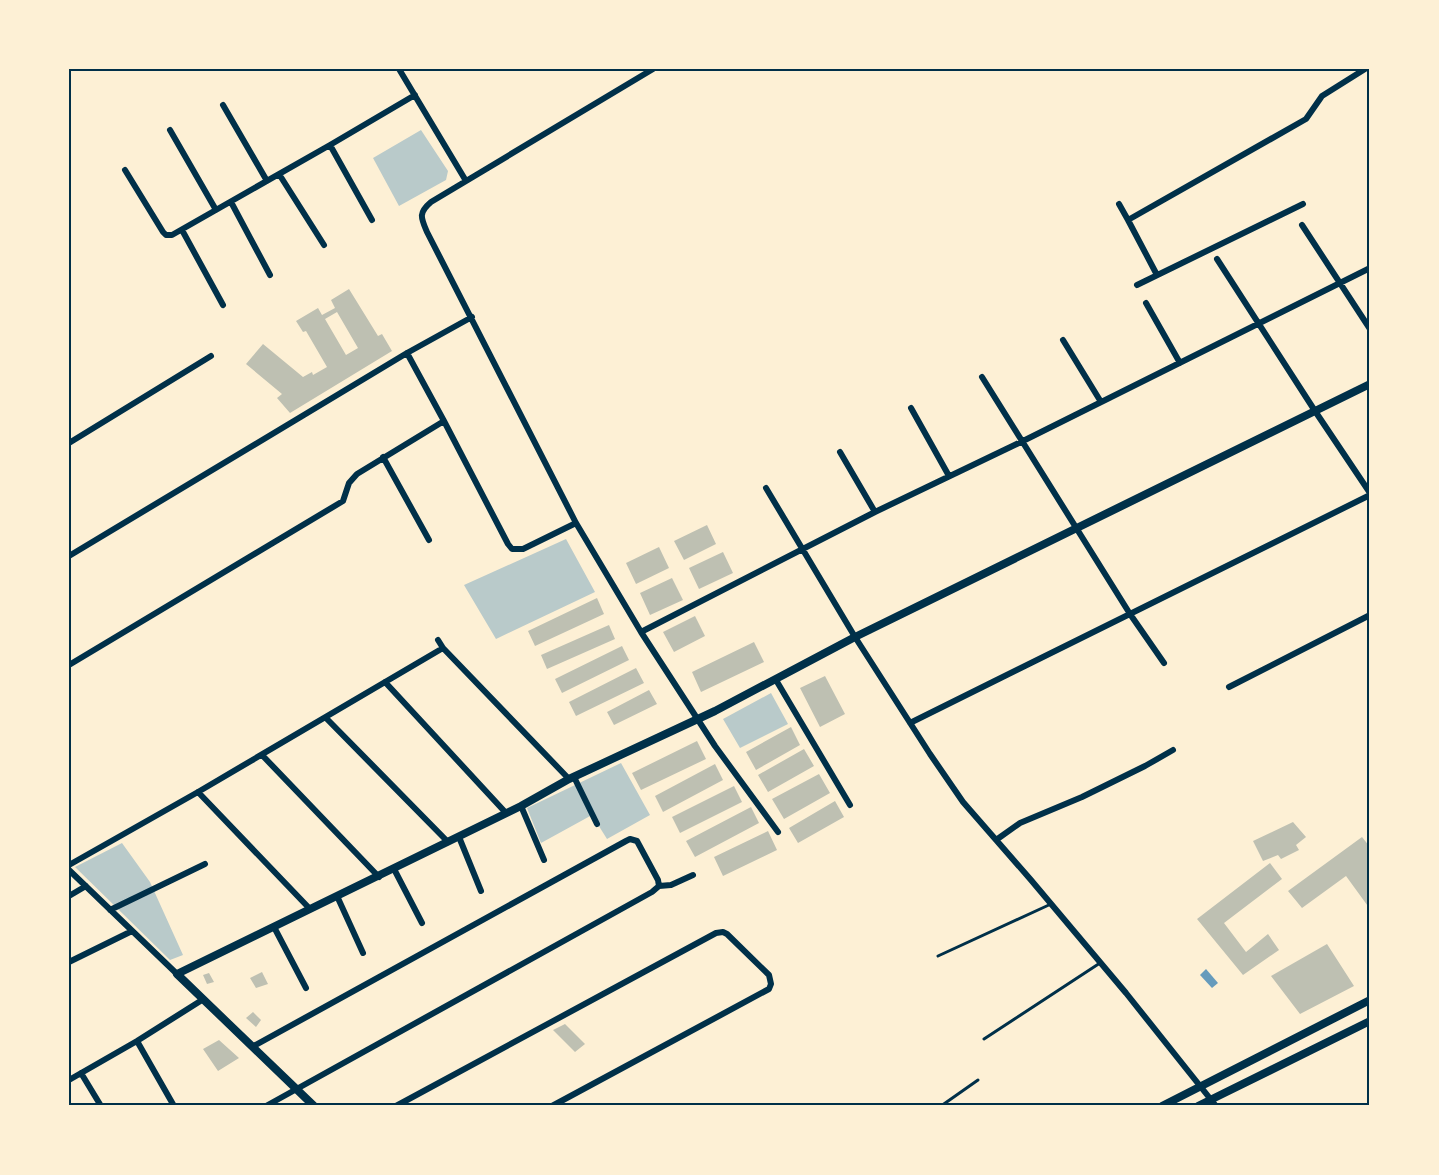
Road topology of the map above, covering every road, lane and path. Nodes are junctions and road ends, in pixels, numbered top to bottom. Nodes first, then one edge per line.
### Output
1 (399, 69) edge
2 (653, 69) edge
3 (1365, 69) edge
4 (415, 95) junction
5 (223, 105) dead end
6 (170, 130) dead end
7 (330, 145) junction
8 (125, 170) dead end
9 (279, 174) junction
10 (267, 181) junction
11 (466, 181) junction
12 (231, 202) junction
13 (1119, 204) dead end
14 (1303, 204) dead end
15 (216, 210) junction
16 (372, 220) dead end
17 (1128, 220) junction
18 (1302, 225) dead end
19 (182, 230) junction
20 (324, 245) dead end
21 (1217, 259) dead end
22 (1370, 268) edge
23 (270, 275) dead end
24 (1157, 275) junction
25 (1339, 283) junction
26 (1137, 285) dead end
27 (1146, 303) dead end
28 (223, 305) dead end
29 (472, 317) junction
30 (1259, 323) junction
31 (1370, 329) edge
32 (1064, 340) dead end
33 (406, 353) junction
34 (211, 356) dead end
35 (1180, 363) junction
36 (982, 377) dead end
37 (1370, 384) edge
38 (1101, 402) junction
39 (910, 408) dead end
40 (1315, 411) junction
41 (444, 421) junction
42 (1021, 442) junction
43 (69, 443) edge
44 (840, 452) dead end
45 (383, 457) junction
46 (949, 476) junction
47 (766, 488) dead end
48 (1370, 494) edge
49 (875, 512) junction
50 (576, 523) junction
51 (1077, 528) junction
52 (429, 540) dead end
53 (802, 549) junction
54 (69, 556) edge
55 (1130, 614) junction
56 (1370, 615) edge
57 (641, 632) junction
58 (855, 638) junction
59 (438, 640) dead end
60 (443, 648) junction
61 (1164, 663) dead end
62 (69, 665) edge
63 (776, 680) junction
64 (385, 682) junction
65 (1229, 687) dead end
66 (326, 718) junction
67 (697, 718) junction
68 (910, 723) junction
69 (1173, 750) dead end
70 (262, 755) junction
71 (571, 778) junction
72 (198, 792) junction
73 (850, 805) dead end
74 (521, 806) junction
75 (506, 813) junction
76 (597, 825) dead end
77 (778, 832) dead end
78 (459, 837) junction
79 (996, 840) junction
80 (448, 842) junction
81 (544, 860) dead end
82 (205, 864) dead end
83 (69, 867) edge
84 (394, 868) junction
85 (693, 875) dead end
86 (379, 877) junction
87 (86, 886) junction
88 (659, 886) junction
89 (481, 891) dead end
90 (69, 896) edge
91 (337, 896) junction
92 (1051, 904) junction
93 (110, 909) junction
94 (310, 909) junction
95 (422, 923) dead end
96 (274, 927) junction
97 (132, 931) junction
98 (363, 953) dead end
99 (938, 956) dead end
100 (69, 962) edge
101 (1100, 963) junction
102 (177, 975) junction
103 (306, 988) dead end
104 (202, 1000) junction
105 (1370, 1000) edge
106 (1370, 1021) edge
107 (984, 1039) dead end
108 (137, 1041) junction
109 (252, 1047) junction
110 (81, 1073) junction
111 (69, 1080) edge
112 (978, 1080) dead end
113 (1200, 1087) junction
114 (296, 1089) junction
115 (1213, 1103) edge
116 (101, 1106) edge
117 (174, 1106) edge
118 (266, 1106) edge
119 (314, 1106) edge
120 (396, 1106) edge
121 (552, 1106) edge
122 (941, 1106) edge
123 (1162, 1106) edge
124 (1198, 1106) edge

1 - 4 street
2 - 11 street
3 - 17 street
4 - 7 street
4 - 11 street
5 - 10 street
6 - 15 street
7 - 9 street
7 - 16 street
8 - 19 street
9 - 10 street
9 - 20 street
10 - 12 street
11 - 29 street
12 - 15 street
12 - 23 street
13 - 17 street
14 - 24 street
15 - 19 street
17 - 24 street
18 - 25 street
19 - 28 street
21 - 30 street
22 - 25 street
24 - 26 street
25 - 30 street
25 - 31 street
27 - 35 street
29 - 33 street
29 - 50 street
30 - 35 street
30 - 40 street
32 - 38 street
33 - 41 street
33 - 54 street
34 - 43 street
35 - 38 street
36 - 42 street
37 - 40 street
38 - 42 street
39 - 46 street
40 - 48 street
40 - 51 street
41 - 45 street
41 - 50 street
42 - 46 street
42 - 51 street
44 - 49 street
45 - 52 street
45 - 62 street
46 - 49 street
47 - 53 street
48 - 55 street
49 - 53 street
50 - 57 street
51 - 55 street
51 - 58 street
53 - 57 street
53 - 58 street
55 - 61 street
55 - 68 street
56 - 65 street
57 - 67 street
58 - 63 street
58 - 68 street
59 - 60 street
60 - 64 street
60 - 71 street
63 - 67 street
63 - 73 street
64 - 66 street
64 - 75 street
66 - 70 street
66 - 80 street
67 - 71 street
67 - 77 street
68 - 79 street
69 - 79 street
70 - 72 street
70 - 86 street
71 - 74 street
71 - 76 street
72 - 83 street
72 - 94 street
74 - 75 street
74 - 81 street
75 - 78 street
78 - 80 street
78 - 89 street
79 - 92 street
80 - 84 street
82 - 93 street
83 - 87 street
84 - 86 street
84 - 95 street
85 - 88 street
86 - 91 street
87 - 90 street
87 - 93 street
88 - 109 street
88 - 114 street
91 - 94 street
91 - 98 street
92 - 99 lane
92 - 101 street
93 - 97 street
94 - 96 street
96 - 102 street
96 - 103 street
97 - 100 street
97 - 102 street
101 - 107 lane
101 - 113 street
102 - 104 street
104 - 108 street
104 - 109 street
105 - 113 street
106 - 115 street
108 - 110 street
108 - 117 street
109 - 114 street
110 - 111 street
110 - 116 street
112 - 122 lane
113 - 115 street
113 - 123 street
114 - 118 street
114 - 119 street
115 - 124 street
120 - 121 street

